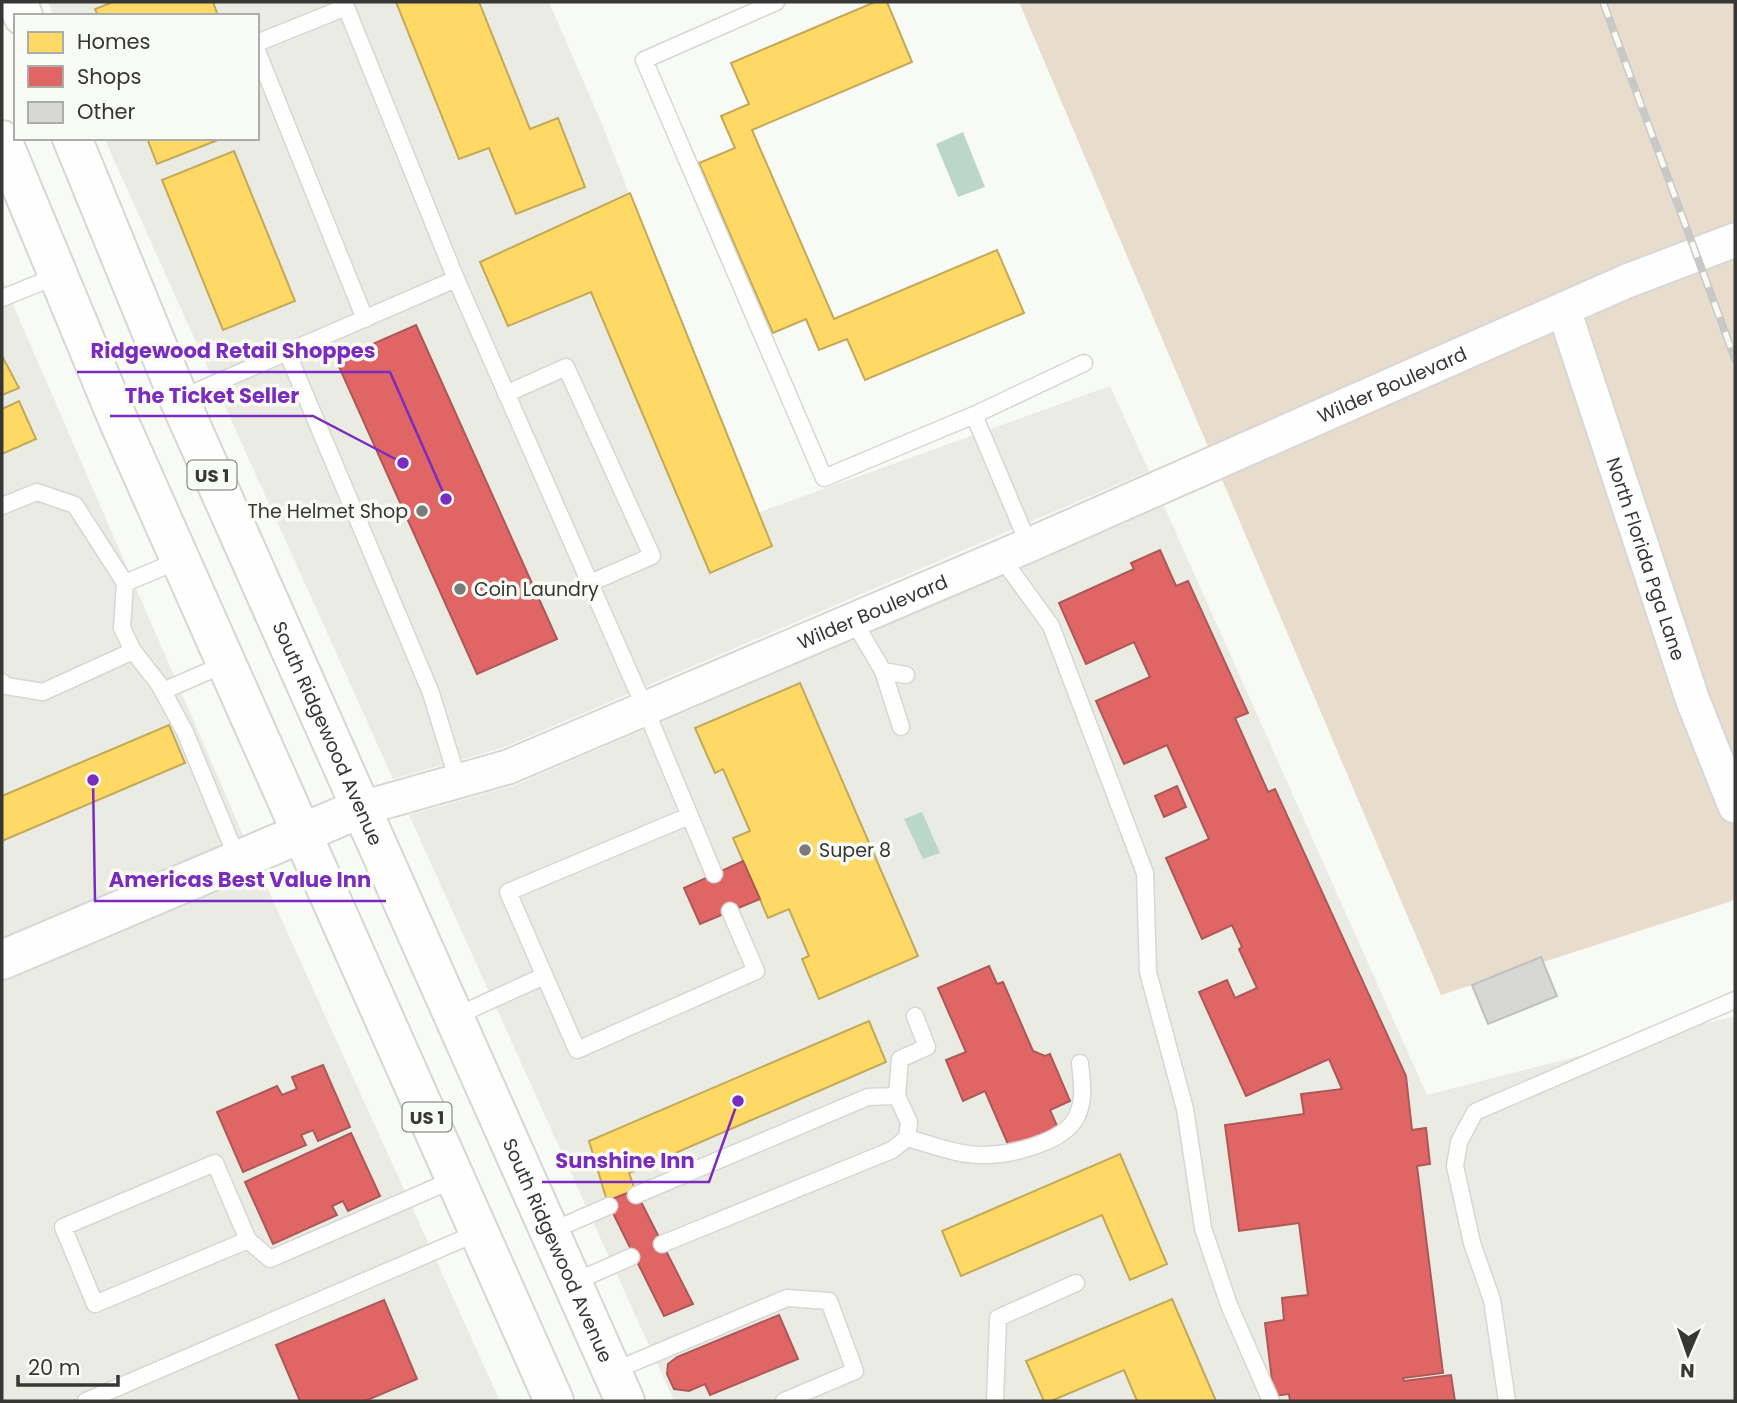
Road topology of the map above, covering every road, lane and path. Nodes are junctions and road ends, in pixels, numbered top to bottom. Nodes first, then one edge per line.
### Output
1 (776, 2) edge
2 (259, 42) edge
3 (259, 56) edge
4 (2, 140) edge
5 (73, 140) edge
6 (1735, 240) edge
7 (57, 276) junction
8 (456, 279) junction
9 (2, 298) edge
10 (1564, 310) junction
11 (365, 319) junction
12 (288, 352) junction
13 (1084, 363) dead end
14 (506, 394) junction
15 (179, 399) junction
16 (974, 415) junction
17 (2, 506) edge
18 (1015, 551) junction
19 (180, 560) junction
20 (125, 583) junction
21 (590, 583) junction
22 (853, 620) junction
23 (133, 650) junction
24 (225, 664) junction
25 (883, 671) junction
26 (906, 675) dead end
27 (2, 682) edge
28 (163, 691) junction
29 (645, 708) junction
30 (901, 727) dead end
31 (458, 781) junction
32 (1735, 806) edge
33 (359, 809) junction
34 (689, 816) junction
35 (300, 834) junction
36 (238, 860) junction
37 (714, 874) dead end
38 (730, 911) dead end
39 (2, 960) edge
40 (544, 976) junction
41 (1735, 1000) edge
42 (915, 1016) dead end
43 (453, 1017) junction
44 (1080, 1063) dead end
45 (897, 1096) junction
46 (907, 1138) junction
47 (455, 1179) junction
48 (636, 1195) dead end
49 (609, 1206) dead end
50 (549, 1231) junction
51 (479, 1232) junction
52 (248, 1240) junction
53 (662, 1244) dead end
54 (631, 1257) dead end
55 (572, 1283) junction
56 (1076, 1283) dead end
57 (618, 1387) edge
58 (86, 1401) edge
59 (554, 1401) edge
60 (784, 1401) edge
61 (995, 1401) edge
62 (1271, 1401) edge
63 (1507, 1401) edge

1 - 16 lane
2 - 8 lane
3 - 11 lane
4 - 7 main road, US 1
5 - 15 main road, South Ridgewood Avenue / US 1
6 - 10 street, Wilder Boulevard
7 - 9 lane
7 - 19 main road, US 1
8 - 11 lane
8 - 14 lane
10 - 18 street, Wilder Boulevard
10 - 32 street, North Florida Pga Lane
11 - 12 lane
12 - 15 lane
12 - 31 lane
13 - 16 lane
14 - 21 lane
14 - 21 lane
15 - 33 main road, South Ridgewood Avenue / US 1
16 - 18 lane
17 - 20 lane
18 - 22 street, Wilder Boulevard
18 - 62 lane
19 - 20 lane
19 - 24 main road, US 1
20 - 23 lane
21 - 29 lane
22 - 25 lane
22 - 29 street, Wilder Boulevard
23 - 27 lane
23 - 28 lane
24 - 28 lane
24 - 35 main road, US 1
25 - 26 lane
25 - 30 lane
28 - 36 lane
29 - 31 street, Wilder Boulevard
29 - 34 lane
31 - 33 street, Wilder Boulevard
33 - 35 main road, Wilder Boulevard
33 - 43 main road, South Ridgewood Avenue / US 1
34 - 37 lane
34 - 40 lane
35 - 36 main road, Wilder Boulevard
35 - 47 main road, US 1
36 - 39 main road, Wilder Boulevard
38 - 40 lane
40 - 43 lane
41 - 63 lane
42 - 45 lane
43 - 50 main road, South Ridgewood Avenue / US 1
44 - 46 lane
45 - 46 lane
45 - 48 lane
46 - 53 lane
47 - 51 main road, US 1
47 - 52 lane
49 - 50 lane
50 - 55 main road, South Ridgewood Avenue / US 1
51 - 58 lane
51 - 59 main road, US 1
52 - 52 lane
54 - 55 lane
55 - 57 main road, South Ridgewood Avenue / US 1
56 - 61 lane
57 - 60 lane

